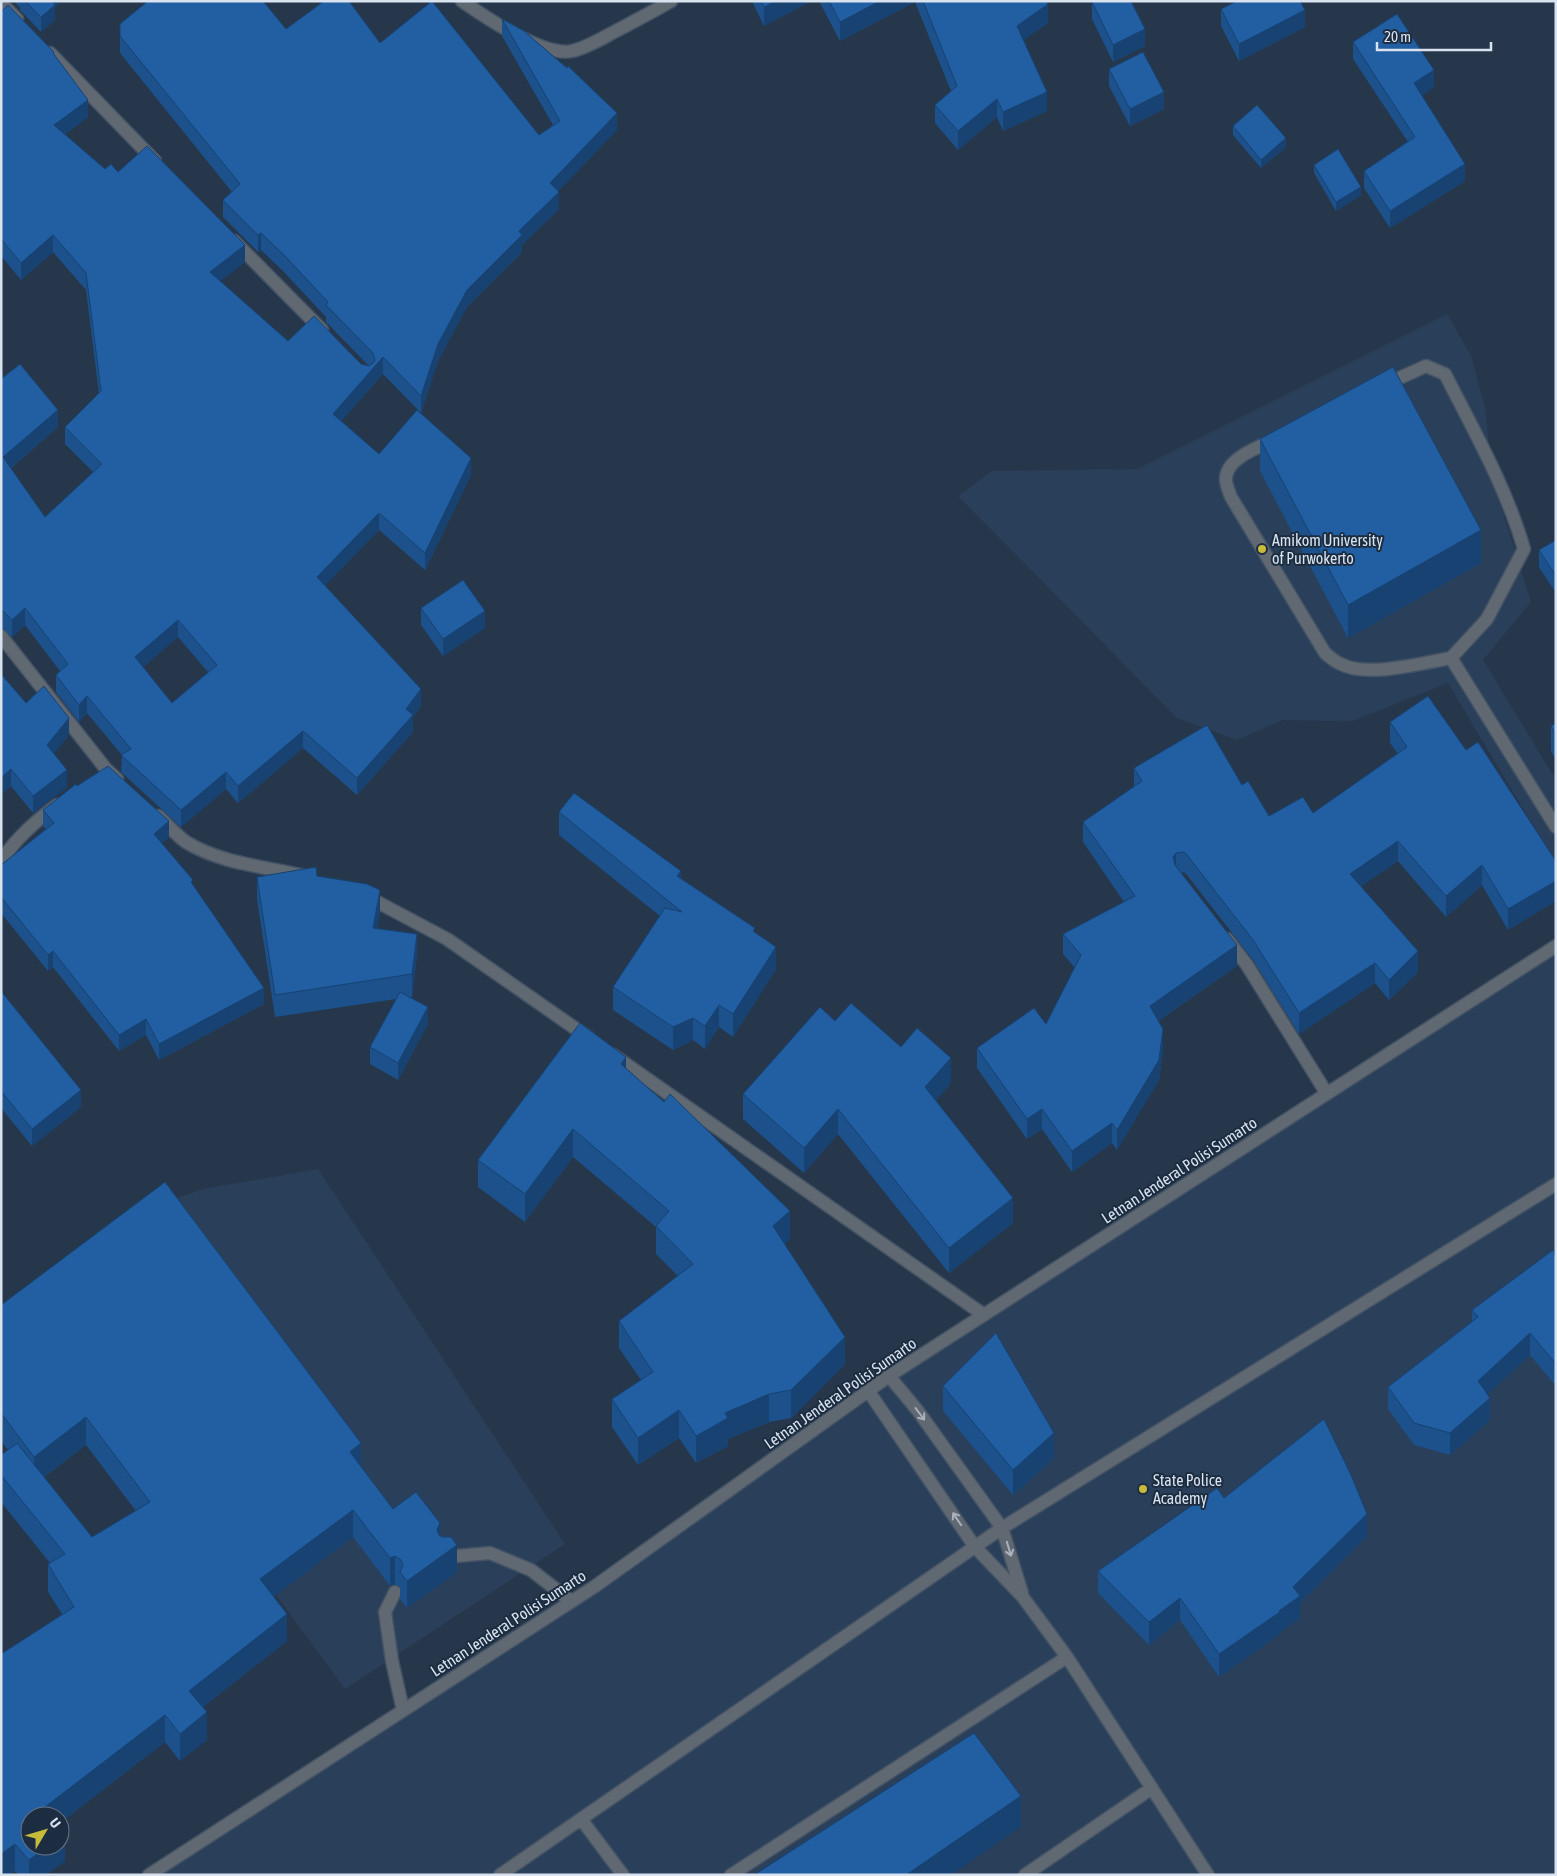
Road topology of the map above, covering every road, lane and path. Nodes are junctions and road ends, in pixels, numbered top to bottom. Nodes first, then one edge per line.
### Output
1 (462, 1) edge
2 (671, 1) edge
3 (1, 3) edge
4 (22, 25) edge
5 (43, 46) edge
6 (162, 167) edge
7 (224, 232) edge
8 (334, 342) edge
9 (1372, 390) edge
10 (1287, 433) edge
11 (1, 636) edge
12 (1451, 658) junction
13 (128, 788) edge
14 (70, 796) edge
15 (149, 808) edge
16 (1556, 827) edge
17 (1, 861) edge
18 (319, 880) edge
19 (355, 891) edge
20 (1217, 926) edge
21 (1556, 946) edge
22 (1327, 1094) junction
23 (1556, 1184) edge
24 (984, 1315) junction
25 (889, 1376) junction
26 (869, 1392) junction
27 (1002, 1528) junction
28 (975, 1547) junction
29 (445, 1557) edge
30 (395, 1592) dead end
31 (1022, 1596) junction
32 (571, 1601) junction
33 (1068, 1657) junction
34 (403, 1710) junction
35 (1152, 1788) junction
36 (582, 1819) junction
37 (149, 1875) edge
38 (500, 1875) edge
39 (623, 1875) edge
40 (731, 1875) edge
41 (1025, 1875) edge
42 (1208, 1875) edge

1 - 2 street
3 - 4 street
5 - 6 street
7 - 8 street
9 - 12 street
10 - 12 street
11 - 13 street
12 - 16 street
14 - 17 street
15 - 18 street
19 - 24 street
20 - 22 street
21 - 22 street, Letnan Jenderal Polisi Sumarto
22 - 24 street, Letnan Jenderal Polisi Sumarto
23 - 27 street
24 - 25 street, Letnan Jenderal Polisi Sumarto
25 - 26 street, Letnan Jenderal Polisi Sumarto
25 -> 27 street
28 -> 26 street
26 - 32 street, Letnan Jenderal Polisi Sumarto
27 - 28 street
27 -> 31 street
28 - 31 street
28 - 36 street
29 - 32 street
30 - 34 street
31 - 33 street
32 - 34 street, Letnan Jenderal Polisi Sumarto
33 - 35 street
33 - 40 street
34 - 37 street, Letnan Jenderal Polisi Sumarto
35 - 41 street
35 - 42 street
36 - 38 street
36 - 39 street

